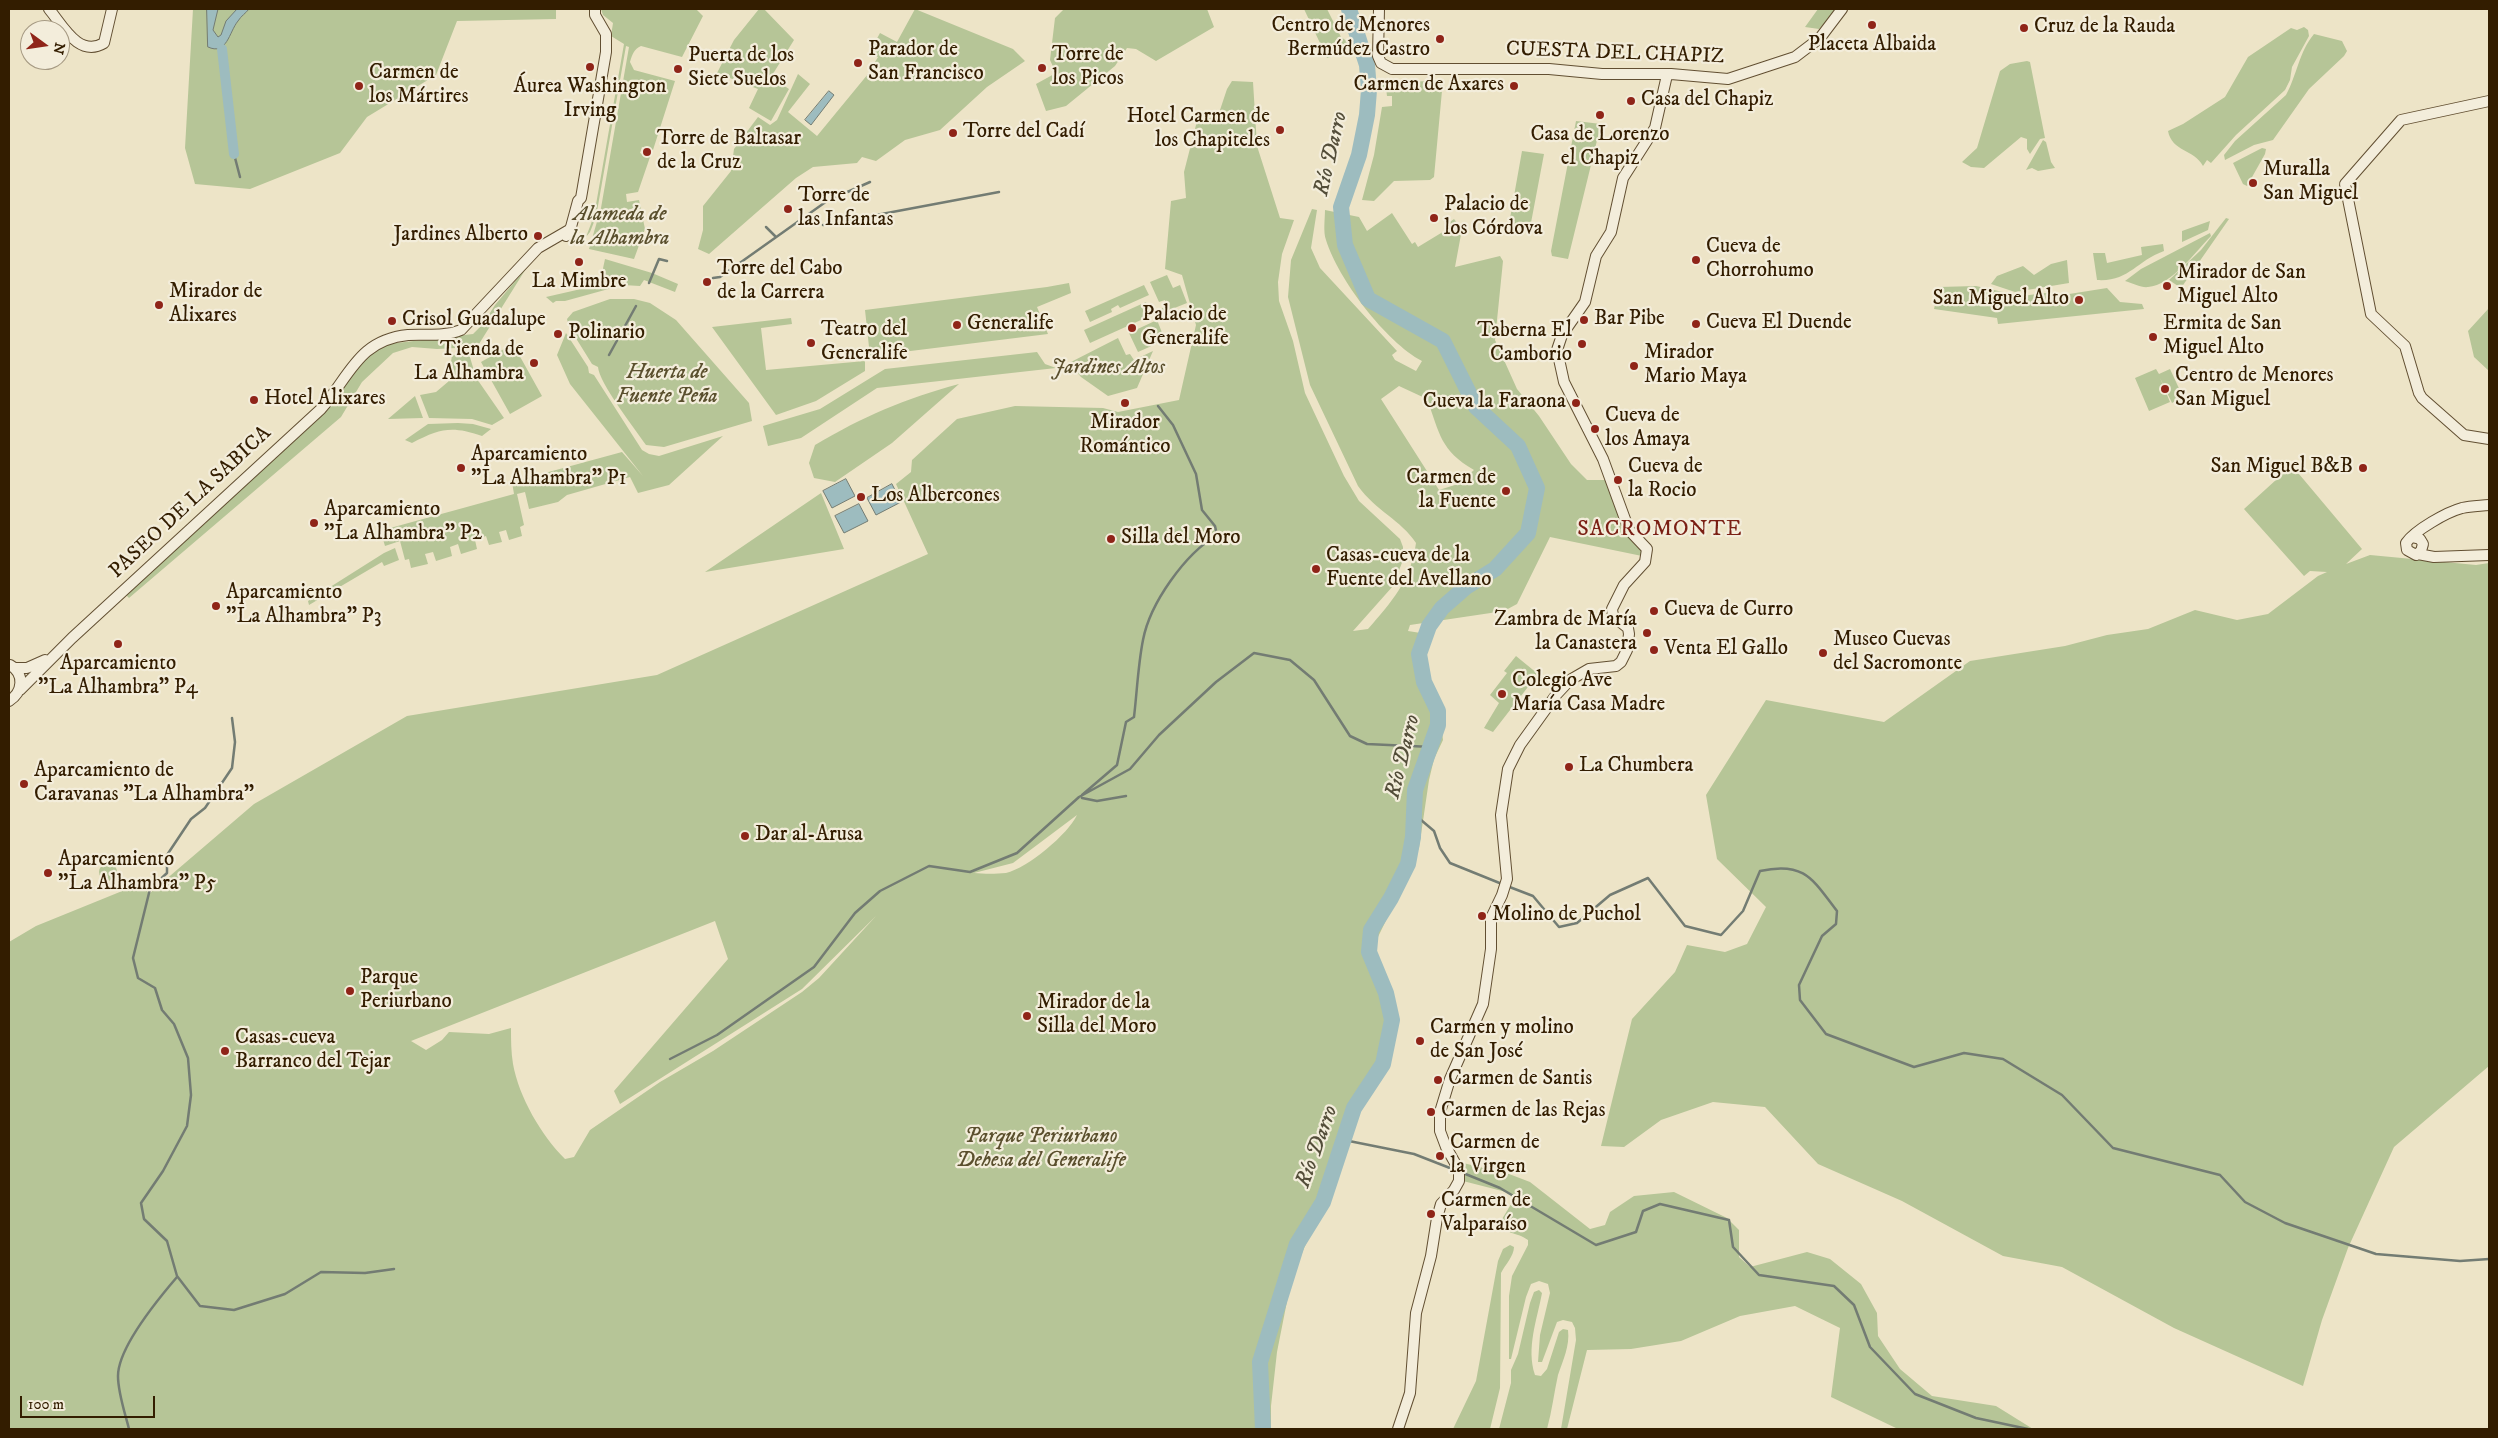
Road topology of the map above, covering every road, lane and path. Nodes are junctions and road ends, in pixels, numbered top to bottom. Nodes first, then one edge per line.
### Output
1 (49, 9) edge
2 (112, 9) edge
3 (595, 9) edge
4 (1379, 9) edge
5 (1842, 9) edge
6 (1667, 75) junction
7 (2489, 101) edge
8 (2489, 439) edge
9 (2489, 506) edge
10 (2489, 555) edge
11 (58, 651) junction
12 (11, 666) edge
13 (20, 690) junction
14 (9, 700) edge
15 (1398, 1429) edge

1 - 2 street
3 - 11 street, PASEO DE LA SABICA
4 - 6 street, CUESTA DEL CHAPIZ
5 - 6 street, CUESTA DEL CHAPIZ
6 - 15 street
7 - 8 street
9 - 10 street
11 - 12 street, PASEO DE LA SABICA
11 - 13 street, PASEO DE LA SABICA
12 - 13 street
13 - 14 street, PASEO DE LA SABICA

